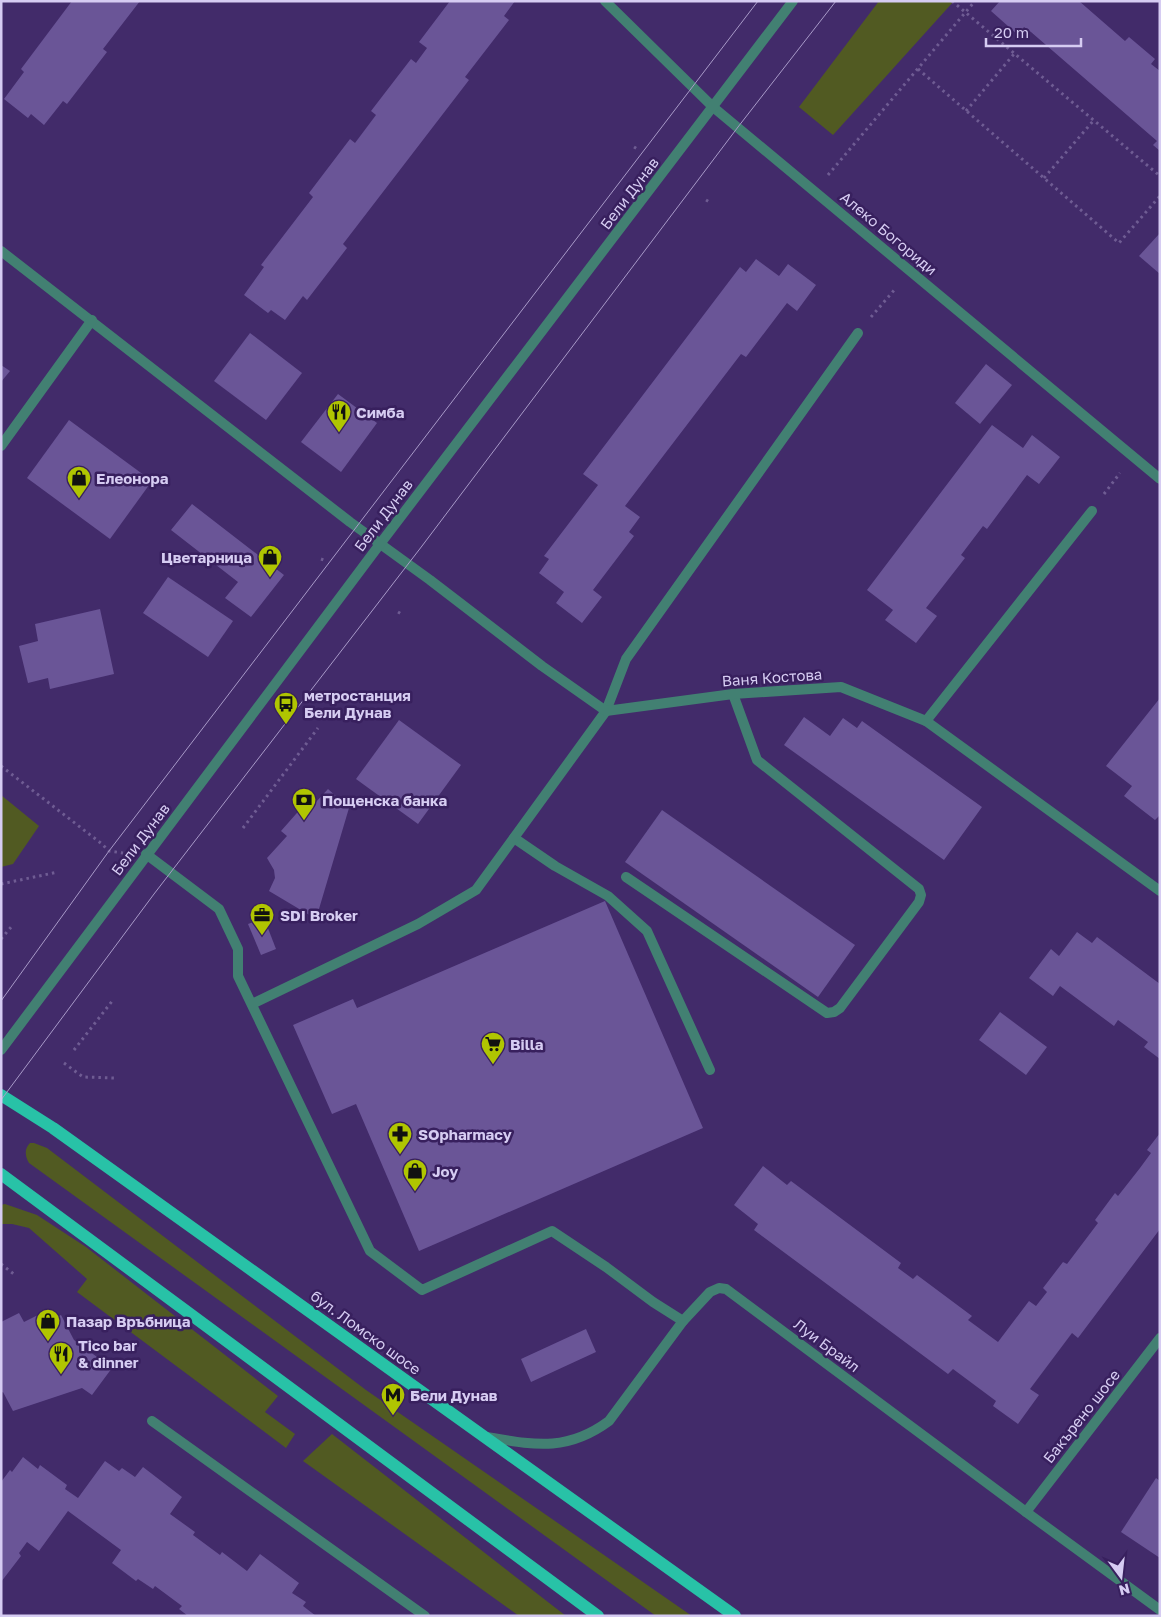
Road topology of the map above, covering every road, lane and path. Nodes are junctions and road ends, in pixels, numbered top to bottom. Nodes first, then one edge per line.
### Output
1 (605, 1) edge
2 (794, 1) edge
3 (952, 1) edge
4 (975, 1) edge
5 (965, 13) junction
6 (1014, 54) junction
7 (918, 69) junction
8 (713, 107) junction
9 (966, 111) junction
10 (1094, 120) junction
11 (634, 147) dead end
12 (639, 150) dead end
13 (1160, 176) edge
14 (1044, 178) junction
15 (815, 190) junction
16 (1160, 196) edge
17 (706, 200) dead end
18 (711, 203) dead end
19 (1, 251) edge
20 (910, 271) junction
21 (92, 320) junction
22 (858, 333) joint
23 (1, 446) edge
24 (1132, 456) junction
25 (1160, 479) edge
26 (1092, 511) joint
27 (380, 544) junction
28 (321, 559) dead end
29 (326, 561) dead end
30 (398, 612) dead end
31 (403, 615) dead end
32 (733, 694) junction
33 (606, 710) junction
34 (926, 721) junction
35 (318, 728) dead end
36 (1, 766) edge
37 (243, 828) dead end
38 (514, 838) junction
39 (146, 854) junction
40 (58, 872) dead end
41 (626, 877) dead end
42 (1, 884) edge
43 (1159, 890) edge
44 (12, 926) dead end
45 (1, 939) edge
46 (113, 1000) dead end
47 (252, 1004) junction
48 (1, 1050) edge
49 (74, 1050) dead end
50 (64, 1063) dead end
51 (710, 1070) dead end
52 (115, 1078) dead end
53 (1, 1095) edge
54 (1, 1174) edge
55 (1, 1264) edge
56 (15, 1275) dead end
57 (683, 1320) junction
58 (1160, 1338) edge
59 (152, 1421) dead end
60 (485, 1437) junction
61 (1026, 1512) junction
62 (1160, 1610) edge
63 (425, 1616) edge
64 (598, 1616) edge
65 (735, 1616) edge

1 - 8 street, Алеко Богориди
2 - 8 street, Бели Дунав
3 - 5 path
4 - 5 path
5 - 6 path
5 - 7 path
6 - 9 path
6 - 10 path
7 - 9 path
7 - 15 path
8 - 15 street, Алеко Богориди
8 - 27 street, Бели Дунав
9 - 14 path
10 - 13 path
10 - 14 path
11 - 12 path
14 - 16 path
15 - 20 street, Алеко Богориди
17 - 18 path
19 - 21 street
20 - 22 path
20 - 24 street, Алеко Богориди
21 - 23 street
21 - 27 street
22 - 33 street
24 - 25 street, Алеко Богориди
24 - 26 path
26 - 34 street
27 - 33 street
27 - 39 street, Бели Дунав
28 - 29 path
30 - 31 path
32 - 33 street, Ваня Костова
32 - 34 street, Ваня Костова
32 - 41 street
33 - 38 street
34 - 43 street, Ваня Костова
35 - 37 path
36 - 39 path
38 - 47 street
38 - 51 street
39 - 47 street
39 - 48 street, Бели Дунав
40 - 42 path
44 - 45 path
46 - 49 path
47 - 57 street
50 - 52 path
53 - 60 main road, бул. Ломско шосе
54 - 64 main road
55 - 56 path
57 - 60 street, Луи Брайл
57 - 61 street, Луи Брайл
58 - 61 street, Бакърено шосе
59 - 63 street
60 - 65 main road, бул. Ломско шосе
61 - 62 street, Луи Брайл

